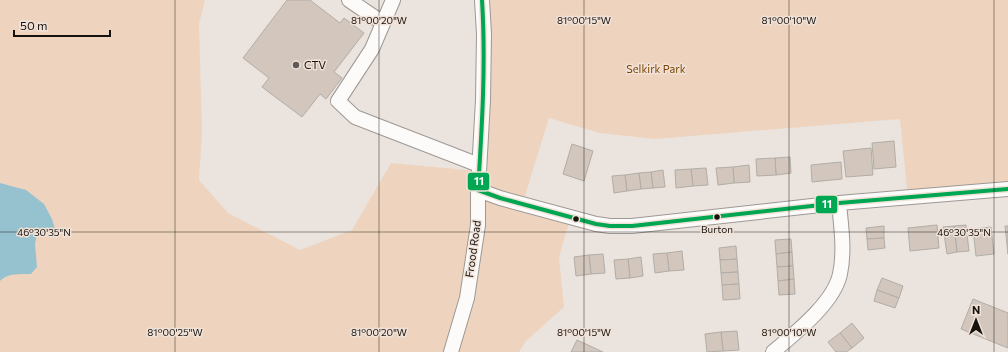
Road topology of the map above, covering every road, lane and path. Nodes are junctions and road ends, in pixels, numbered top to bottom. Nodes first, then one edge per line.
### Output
1 (349, 0) edge
2 (393, 0) edge
3 (482, 0) edge
4 (383, 23) junction
5 (479, 165) junction
6 (1008, 189) edge
7 (478, 190) junction
8 (839, 203) junction
9 (451, 352) edge
10 (773, 352) edge

1 - 4 street
2 - 4 street
3 - 5 street, Frood Road
4 - 5 street
5 - 7 street, Frood Road
6 - 8 street
7 - 8 street
7 - 9 street, Frood Road
8 - 10 street

